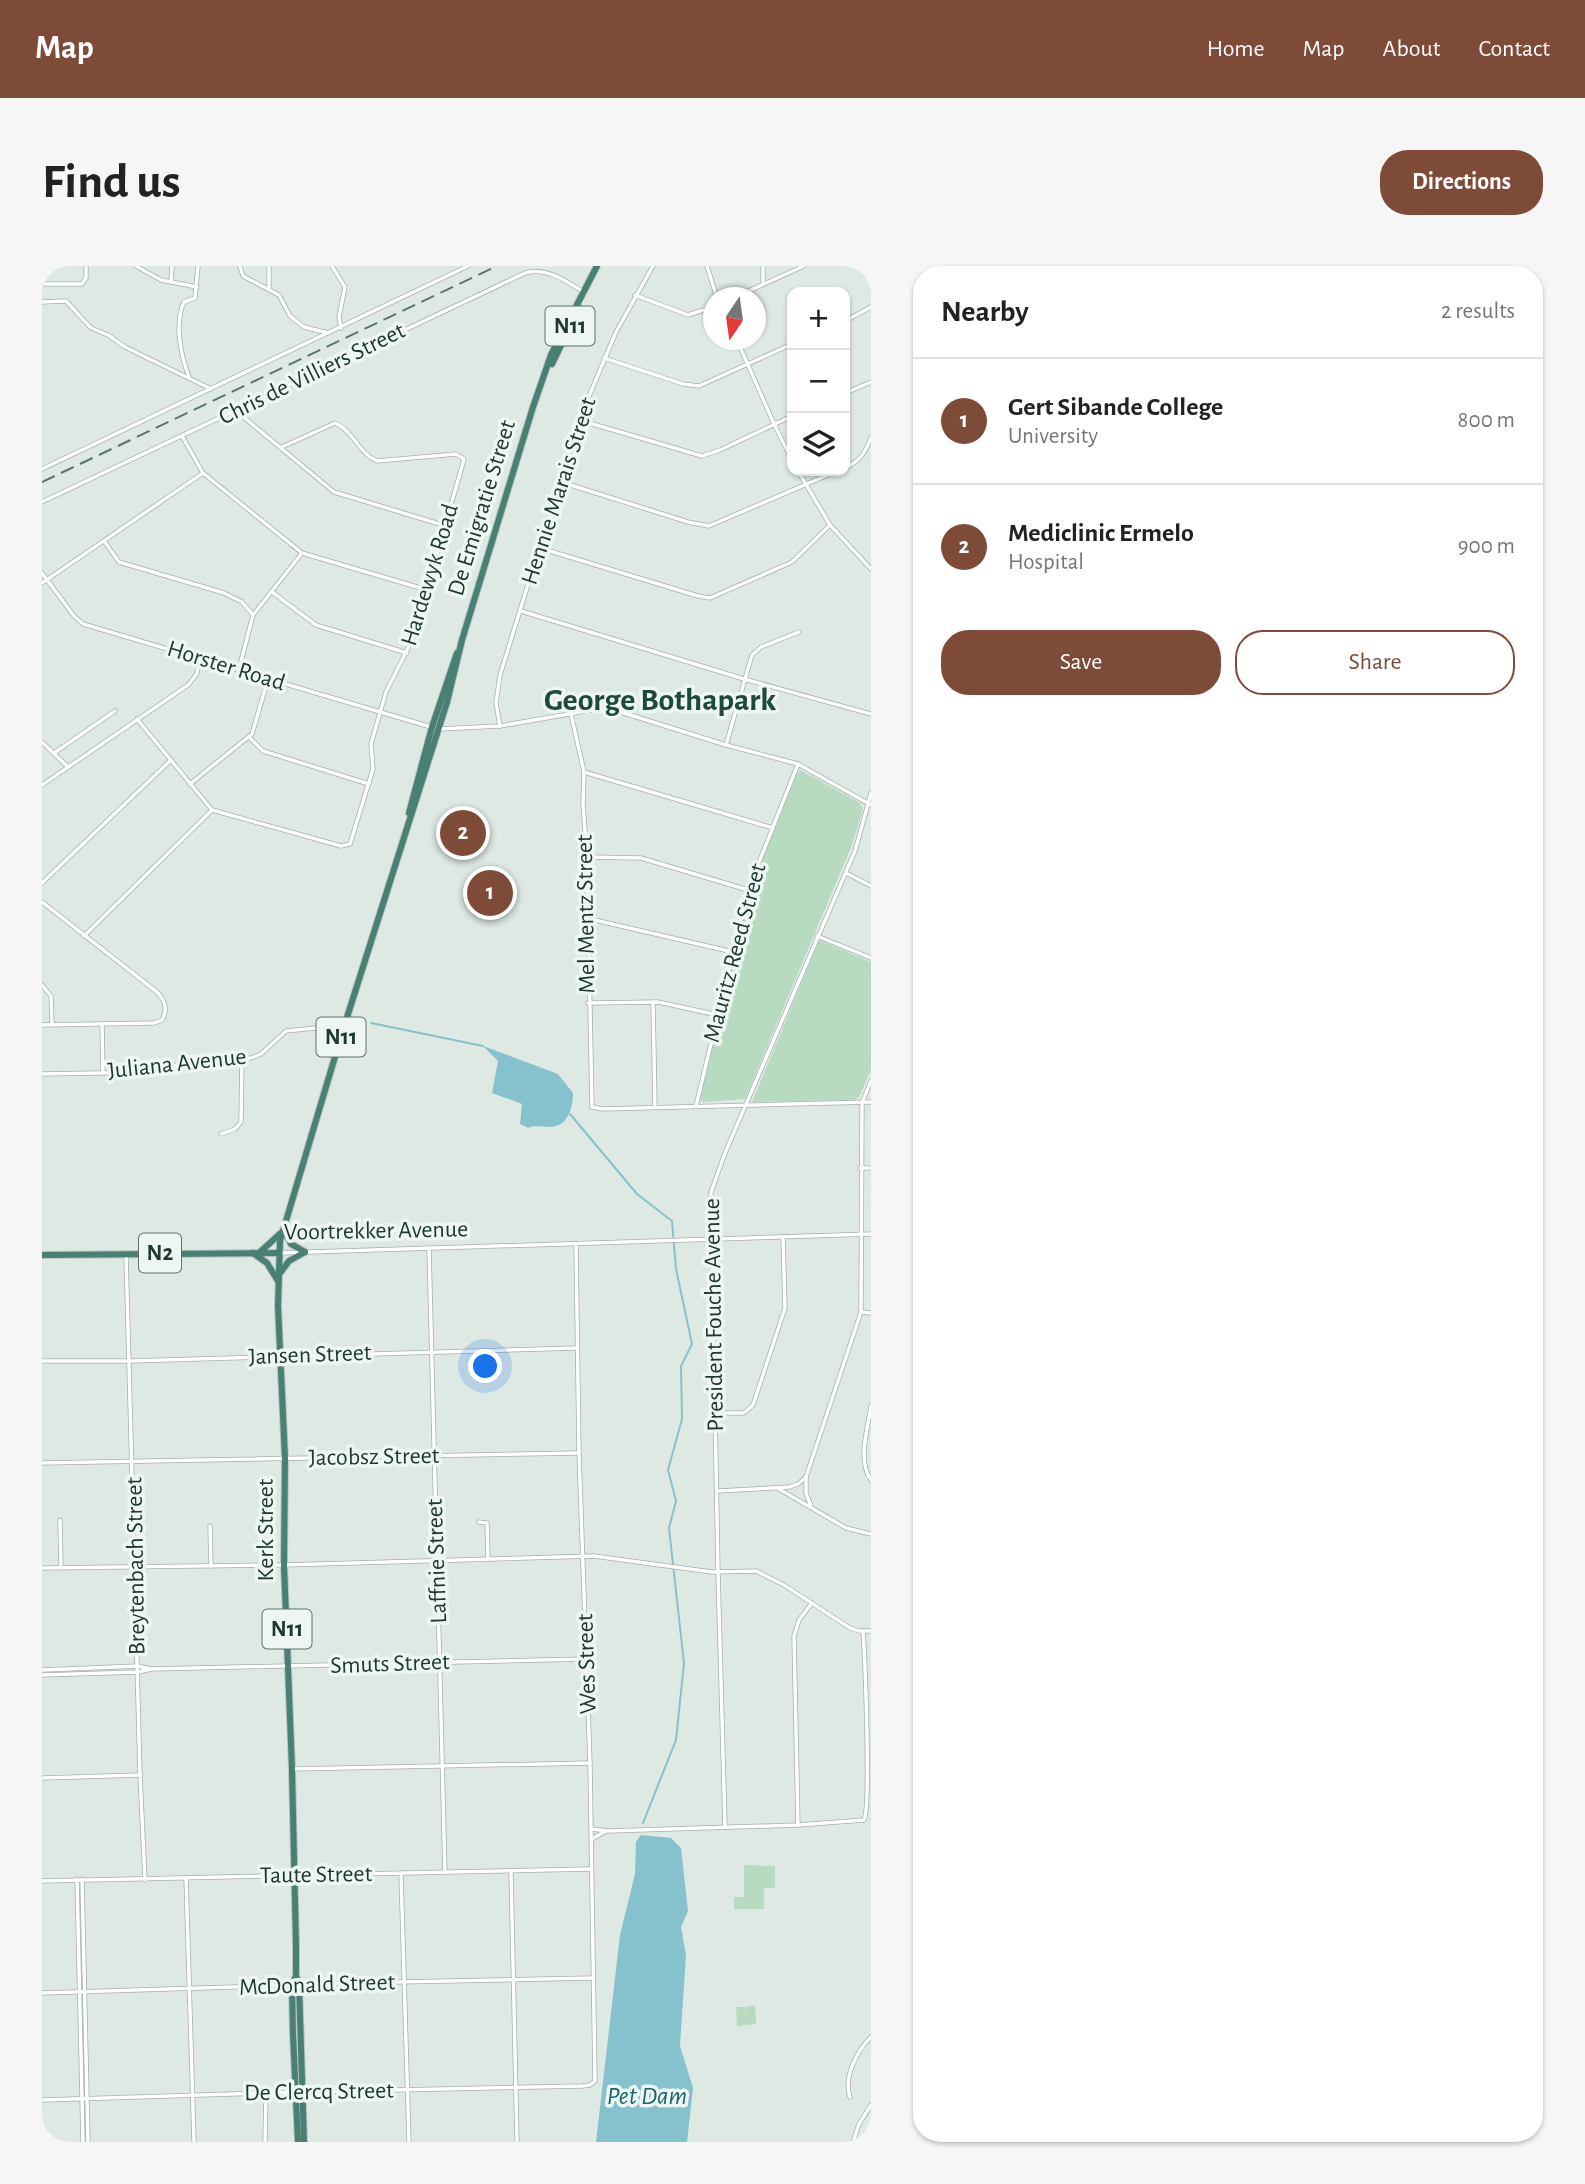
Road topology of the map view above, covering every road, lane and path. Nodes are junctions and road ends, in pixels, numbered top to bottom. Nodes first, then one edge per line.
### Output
1 (86, 266) edge
2 (137, 266) edge
3 (172, 266) edge
4 (198, 266) edge
5 (240, 266) edge
6 (269, 266) edge
7 (332, 266) edge
8 (468, 266) edge
9 (599, 266) edge
10 (653, 266) edge
11 (706, 266) edge
12 (763, 266) edge
13 (804, 266) edge
14 (171, 282) junction
15 (42, 284) edge
16 (763, 284) junction
17 (197, 287) junction
18 (713, 287) edge
19 (757, 287) edge
20 (269, 288) junction
21 (584, 292) junction
22 (635, 296) junction
23 (42, 302) edge
24 (871, 307) edge
25 (703, 310) edge
26 (850, 318) edge
27 (341, 327) junction
28 (330, 333) junction
29 (787, 346) edge
30 (742, 350) edge
31 (604, 358) junction
32 (748, 364) junction
33 (189, 377) junction
34 (871, 382) edge
35 (211, 389) junction
36 (850, 391) edge
37 (235, 410) junction
38 (787, 418) edge
39 (579, 420) junction
40 (774, 425) junction
41 (182, 436) junction
42 (871, 438) edge
43 (282, 447) junction
44 (787, 450) edge
45 (850, 465) edge
46 (42, 469) edge
47 (203, 473) junction
48 (801, 476) edge
49 (825, 476) edge
50 (561, 482) junction
51 (805, 484) junction
52 (42, 502) edge
53 (446, 526) junction
54 (830, 526) junction
55 (103, 541) junction
56 (540, 548) junction
57 (302, 553) junction
58 (871, 569) edge
59 (42, 573) edge
60 (44, 581) edge
61 (428, 590) junction
62 (272, 592) junction
63 (521, 611) junction
64 (253, 615) junction
65 (799, 632) dead end
66 (407, 653) junction
67 (201, 659) junction
68 (239, 669) junction
69 (268, 679) junction
70 (744, 679) junction
71 (115, 711) dead end
72 (380, 713) junction
73 (571, 714) junction
74 (871, 714) edge
75 (137, 719) junction
76 (500, 726) junction
77 (435, 728) junction
78 (249, 737) junction
79 (42, 742) edge
80 (726, 745) junction
81 (54, 753) junction
82 (171, 760) junction
83 (798, 764) junction
84 (68, 767) junction
85 (584, 772) junction
86 (190, 783) junction
87 (369, 784) junction
88 (42, 785) edge
89 (871, 793) edge
90 (869, 804) edge
91 (212, 810) junction
92 (772, 828) junction
93 (587, 857) junction
94 (846, 873) junction
95 (42, 883) edge
96 (871, 886) edge
97 (748, 890) junction
98 (42, 902) edge
99 (586, 918) junction
100 (84, 936) junction
101 (817, 936) junction
102 (733, 951) junction
103 (871, 958) edge
104 (42, 985) edge
105 (653, 1002) junction
106 (589, 1003) junction
107 (718, 1015) junction
108 (102, 1024) junction
109 (42, 1025) edge
110 (52, 1025) junction
111 (343, 1030) junction
112 (242, 1059) junction
113 (103, 1073) junction
114 (42, 1074) edge
115 (871, 1081) edge
116 (871, 1102) edge
117 (862, 1103) junction
118 (695, 1105) junction
119 (655, 1106) junction
120 (746, 1106) junction
121 (221, 1134) dead end
122 (860, 1168) junction
123 (871, 1168) edge
124 (283, 1229) junction
125 (871, 1234) edge
126 (860, 1235) junction
127 (783, 1237) junction
128 (711, 1238) junction
129 (576, 1245) junction
130 (429, 1248) junction
131 (255, 1252) junction
132 (279, 1252) junction
133 (305, 1252) junction
134 (126, 1253) junction
135 (42, 1255) edge
136 (278, 1280) junction
137 (861, 1312) junction
138 (871, 1313) edge
139 (577, 1348) junction
140 (430, 1352) junction
141 (280, 1356) junction
142 (42, 1361) edge
143 (131, 1361) junction
144 (871, 1406) edge
145 (715, 1413) junction
146 (579, 1453) junction
147 (433, 1456) junction
148 (285, 1459) junction
149 (133, 1461) junction
150 (42, 1463) edge
151 (806, 1477) junction
152 (871, 1480) edge
153 (779, 1489) junction
154 (717, 1491) junction
155 (812, 1508) junction
156 (60, 1520) dead end
157 (479, 1522) dead end
158 (210, 1526) dead end
159 (871, 1534) edge
160 (584, 1558) junction
161 (436, 1559) junction
162 (488, 1559) junction
163 (284, 1565) junction
164 (211, 1566) junction
165 (136, 1567) junction
166 (42, 1568) edge
167 (61, 1568) junction
168 (718, 1573) junction
169 (812, 1604) junction
170 (863, 1631) junction
171 (871, 1631) edge
172 (586, 1658) junction
173 (440, 1662) junction
174 (138, 1666) junction
175 (289, 1667) junction
176 (152, 1669) junction
177 (42, 1672) edge
178 (138, 1672) junction
179 (590, 1763) junction
180 (443, 1766) junction
181 (292, 1769) junction
182 (140, 1775) junction
183 (42, 1778) edge
184 (870, 1808) edge
185 (798, 1825) junction
186 (725, 1827) junction
187 (591, 1829) junction
188 (608, 1830) junction
189 (590, 1841) junction
190 (591, 1869) junction
191 (510, 1872) junction
192 (445, 1873) junction
193 (401, 1874) junction
194 (294, 1875) junction
195 (186, 1878) junction
196 (80, 1879) junction
197 (145, 1880) junction
198 (42, 1881) edge
199 (592, 1978) junction
200 (512, 1980) junction
201 (406, 1982) junction
202 (296, 1985) junction
203 (190, 1989) junction
204 (81, 1992) junction
205 (42, 1993) edge
206 (871, 2037) edge
207 (594, 2082) joint
208 (515, 2087) junction
209 (408, 2090) junction
210 (300, 2092) junction
211 (266, 2094) junction
212 (193, 2095) junction
213 (850, 2097) dead end
214 (84, 2098) junction
215 (42, 2100) edge
216 (871, 2105) edge
217 (85, 2142) edge
218 (194, 2142) edge
219 (265, 2142) edge
220 (298, 2142) edge
221 (304, 2142) edge
222 (409, 2142) edge
223 (517, 2142) edge
224 (853, 2142) edge

1 - 15 street
2 - 14 street
3 - 14 street
4 - 17 street
5 - 20 street
6 - 20 street
7 - 27 street
8 - 27 street
9 - 21 highway, De Emigratie Street / N11
10 - 22 street, Hennie Marais Street
11 - 18 street
12 - 16 street
13 - 16 street
14 - 17 street
16 - 19 street
17 - 33 street
20 - 28 street
21 - 37 street, Chris de Villiers Street
21 - 77 highway, De Emigratie Street / N11
22 - 25 street
22 - 31 street, Hennie Marais Street
23 - 33 street
24 - 26 street
27 - 28 street
28 - 35 street
29 - 32 street
30 - 32 street
31 - 32 street
31 - 39 street, Hennie Marais Street
32 - 40 street
33 - 35 street
34 - 36 street
35 - 46 street
37 - 41 street, Chris de Villiers Street
37 - 43 street
38 - 40 street
39 - 40 street
39 - 50 street, Hennie Marais Street
40 - 44 street
41 - 47 street
41 - 52 street, Chris de Villiers Street
42 - 45 street
43 - 53 street
43 - 53 street, Hardewyk Road
47 - 55 street
47 - 57 street
48 - 51 street
49 - 51 street
50 - 51 street
50 - 56 street, Hennie Marais Street
51 - 54 street
53 - 61 street, Hardewyk Road
54 - 56 street
54 - 58 street
55 - 60 street
55 - 64 street
56 - 63 street, Hennie Marais Street
57 - 61 street
57 - 62 street
59 - 60 street, Horster Road
60 - 67 street, Horster Road
61 - 66 street, Hardewyk Road
62 - 64 street
62 - 66 street
63 - 70 street
63 - 76 street, Hennie Marais Street
64 - 68 street
65 - 70 street
66 - 72 street, Hardewyk Road
67 - 68 street, Horster Road
67 - 75 street
68 - 69 street, Horster Road
69 - 72 street, Horster Road
69 - 78 street
70 - 74 street
70 - 80 street
71 - 81 street
72 - 77 street, Horster Road
72 - 87 street, Hardewyk Road
73 - 76 street, Horster Road
73 - 80 street, Horster Road
73 - 85 street, Mel Mentz Street
75 - 82 street
75 - 84 street
76 - 77 street, Horster Road
77 - 111 highway, De Emigratie Street / N11
78 - 86 street
78 - 87 street
79 - 81 street
80 - 83 street, Horster Road
81 - 84 street
82 - 86 street
82 - 95 street
83 - 90 street, Horster Road
83 - 92 street, Mauritz Reed Street
84 - 88 street
85 - 92 street
85 - 93 street, Mel Mentz Street
86 - 91 street
87 - 91 street, Hardewyk Road
89 - 90 street, President Fouche Avenue
90 - 94 street, President Fouche Avenue
91 - 100 street
92 - 97 street, Mauritz Reed Street
93 - 97 street
93 - 99 street, Mel Mentz Street
94 - 96 street
94 - 101 street, President Fouche Avenue
97 - 102 street, Mauritz Reed Street
98 - 100 street
99 - 102 street
99 - 106 street, Mel Mentz Street
100 - 108 street
101 - 103 street
101 - 120 street, President Fouche Avenue
102 - 107 street, Mauritz Reed Street
104 - 110 street
105 - 106 street
105 - 107 street
105 - 119 street
106 - 119 street, Mel Mentz Street
107 - 118 street, Mauritz Reed Street
108 - 110 street
108 - 113 street
109 - 110 street
111 - 112 street, Juliana Avenue
111 - 124 highway, De Emigratie Street / N11
112 - 113 street, Juliana Avenue
112 - 121 street
113 - 114 street, Juliana Avenue
115 - 117 street
116 - 117 street
117 - 120 street
117 - 122 street
118 - 119 street
118 - 120 street
120 - 128 street, President Fouche Avenue
122 - 123 street
122 - 126 street
124 - 131 highway
124 - 132 highway, De Emigratie Street / N11
124 - 133 highway
125 - 126 street, Voortrekker Avenue
126 - 127 street, Voortrekker Avenue
126 - 137 street
127 - 128 street, Voortrekker Avenue
127 - 145 street
128 - 129 street, Voortrekker Avenue
128 - 145 street, President Fouche Avenue
129 - 130 street, Voortrekker Avenue
129 - 139 street, Wes Street
130 - 133 street, Voortrekker Avenue
130 - 140 street, Laffnie Street
131 - 132 highway, Voortrekker Avenue / N2
131 - 134 highway, Voortrekker Avenue / N2
131 - 136 highway
132 - 133 street, Voortrekker Avenue
132 - 136 highway, Kerk Street / N11
133 - 136 highway
134 - 135 highway, Voortrekker Avenue / N2
134 - 143 street, Breytenbach Street
136 - 141 highway, Kerk Street / N11
137 - 138 street
137 - 151 street
139 - 140 street, Jansen Street
139 - 146 street, Wes Street
140 - 141 street, Jansen Street
140 - 147 street, Laffnie Street
141 - 143 street, Jansen Street
141 - 148 highway, Kerk Street / N11
142 - 143 street, Jansen Street
143 - 149 street, Breytenbach Street
144 - 152 street
145 - 154 street, President Fouche Avenue
146 - 147 street, Jacobsz Street
146 - 160 street, Wes Street
147 - 148 street, Jacobsz Street
147 - 161 street, Laffnie Street
148 - 149 street, Jacobsz Street
148 - 163 highway, Kerk Street / N11
149 - 150 street, Jacobsz Street
149 - 165 street, Breytenbach Street
151 - 153 street
151 - 155 street
153 - 154 street
153 - 155 street
154 - 168 street, President Fouche Avenue
155 - 159 street
156 - 167 street
157 - 162 street
158 - 164 street
160 - 162 street
160 - 168 street
160 - 172 street, Wes Street
161 - 162 street
161 - 163 street
161 - 173 street, Laffnie Street
163 - 164 street
163 - 175 highway, Kerk Street / N11
164 - 165 street
165 - 167 street
165 - 174 street, Breytenbach Street
166 - 167 street
168 - 169 street
168 - 186 street, President Fouche Avenue
169 - 170 street
169 - 185 street
170 - 171 street
170 - 184 street
172 - 173 street, Smuts Street
172 - 179 street, Wes Street
173 - 175 street, Smuts Street
173 - 180 street, Laffnie Street
174 - 176 street, Smuts Street
174 - 177 street, Smuts Street
174 - 178 street, Breytenbach Street
175 - 176 street, Smuts Street
175 - 181 highway, Kerk Street / N11
176 - 178 street, Smuts Street
177 - 178 street, Smuts Street
178 - 182 street, Breytenbach Street
179 - 180 street
179 - 187 street, Wes Street
180 - 181 street
180 - 192 street, Laffnie Street
181 - 194 highway, Kerk Street / N11
182 - 183 street
182 - 197 street, Breytenbach Street
184 - 185 street
185 - 186 street
186 - 188 street
187 - 188 street
187 - 189 street, Wes Street
188 - 189 street
189 - 190 street, Wes Street
190 - 191 street, Taute Street
190 - 199 street, Wes Street
191 - 192 street, Taute Street
191 - 200 street
192 - 193 street, Taute Street
193 - 194 street, Taute Street
193 - 201 street
194 - 195 street, Taute Street
194 - 202 highway, Kerk Street / N11
195 - 197 street, Taute Street
195 - 203 street
196 - 197 street, Taute Street
196 - 198 street, Taute Street
196 - 204 street
199 - 200 street, McDonald Street
199 - 207 street, Wes Street
200 - 201 street, McDonald Street
200 - 208 street
201 - 202 street, McDonald Street
201 - 209 street
202 - 203 street, McDonald Street
202 - 210 highway, Kerk Street / N11
203 - 204 street, McDonald Street
203 - 212 street
204 - 205 street, McDonald Street
204 - 214 street
206 - 213 street
207 - 208 street, De Clercq Street
208 - 209 street, De Clercq Street
208 - 223 street
209 - 210 street, De Clercq Street
209 - 222 street
210 - 211 street, De Clercq Street
210 - 220 highway, Kerk Street / N11
210 - 221 highway, Kerk Street / N11
211 - 212 street, De Clercq Street
211 - 219 street
212 - 214 street, De Clercq Street
212 - 218 street
214 - 215 street, De Clercq Street
214 - 217 street
216 - 224 street

